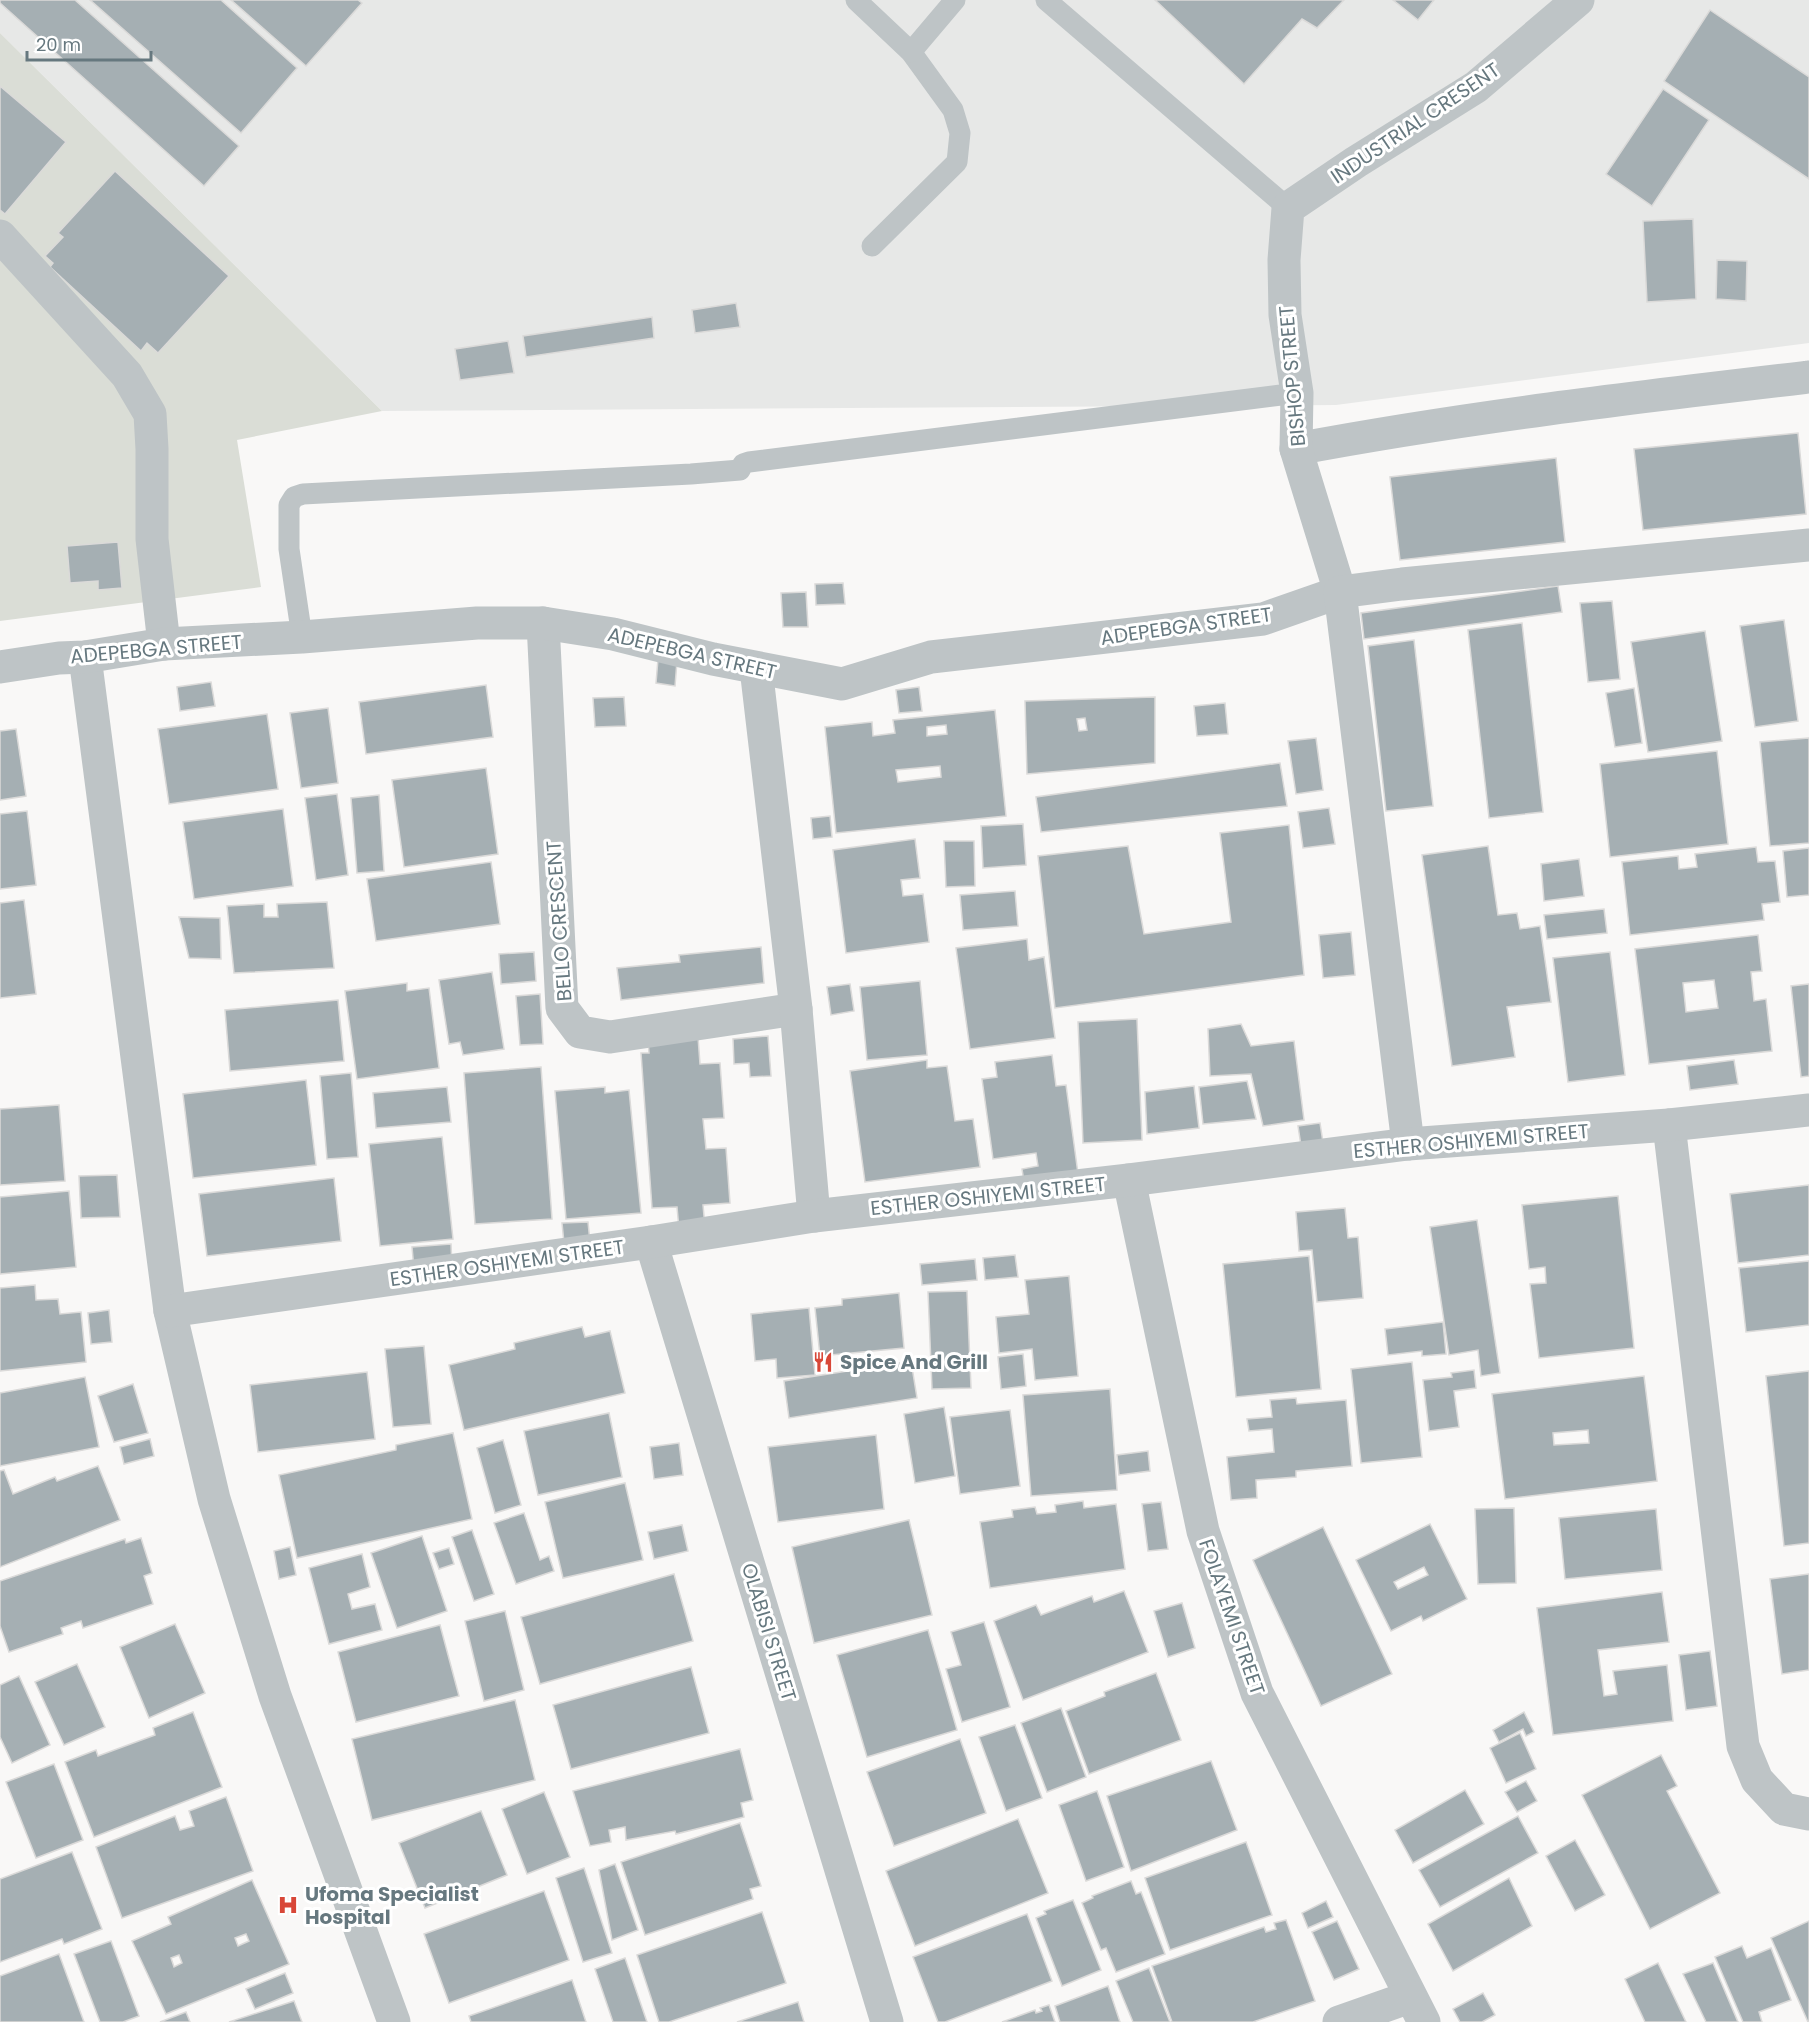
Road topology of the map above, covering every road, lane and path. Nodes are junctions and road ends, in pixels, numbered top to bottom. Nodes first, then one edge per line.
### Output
1 (856, 0) edge
2 (955, 0) edge
3 (1046, 0) edge
4 (1578, 0) edge
5 (912, 52) junction
6 (1288, 208) junction
7 (0, 236) edge
8 (872, 246) dead end
9 (1809, 377) edge
10 (1297, 393) junction
11 (1296, 449) junction
12 (1809, 545) edge
13 (1340, 592) junction
14 (543, 623) junction
15 (302, 637) junction
16 (164, 644) junction
17 (85, 657) junction
18 (0, 667) edge
19 (756, 668) junction
20 (796, 1009) junction
21 (1809, 1110) edge
22 (1669, 1125) junction
23 (1408, 1144) junction
24 (1129, 1180) junction
25 (814, 1216) junction
26 (651, 1242) junction
27 (170, 1311) junction
28 (1809, 1814) edge
29 (1417, 2009) edge
30 (394, 2022) edge
31 (887, 2022) edge
32 (1339, 2022) edge

1 - 5 lane
2 - 5 lane
3 - 6 lane
4 - 6 street, INDUSTRIAL CRESENT
5 - 8 lane
6 - 10 street, BISHOP STREET
7 - 16 street
9 - 11 street
10 - 11 street, BISHOP STREET
10 - 15 lane
11 - 13 street, BISHOP STREET
12 - 13 street, ADEPEBGA STREET
13 - 19 street, ADEPEBGA STREET
13 - 23 street
14 - 15 street, ADEPEBGA STREET
14 - 19 street, ADEPEBGA STREET
14 - 20 street, BELLO CRESCENT
15 - 16 street, ADEPEBGA STREET
16 - 17 street, ADEPEBGA STREET
17 - 18 street, ADEPEBGA STREET
17 - 27 street
19 - 20 street
20 - 25 street
21 - 22 street, ESTHER OSHIYEMI STREET
22 - 23 street, ESTHER OSHIYEMI STREET
22 - 28 street
23 - 24 street, ESTHER OSHIYEMI STREET
24 - 25 street, ESTHER OSHIYEMI STREET
24 - 29 street, FOLAYEMI STREET
25 - 26 street, ESTHER OSHIYEMI STREET
26 - 27 street, ESTHER OSHIYEMI STREET
26 - 31 street, OLABISI STREET
27 - 30 street
29 - 32 street

